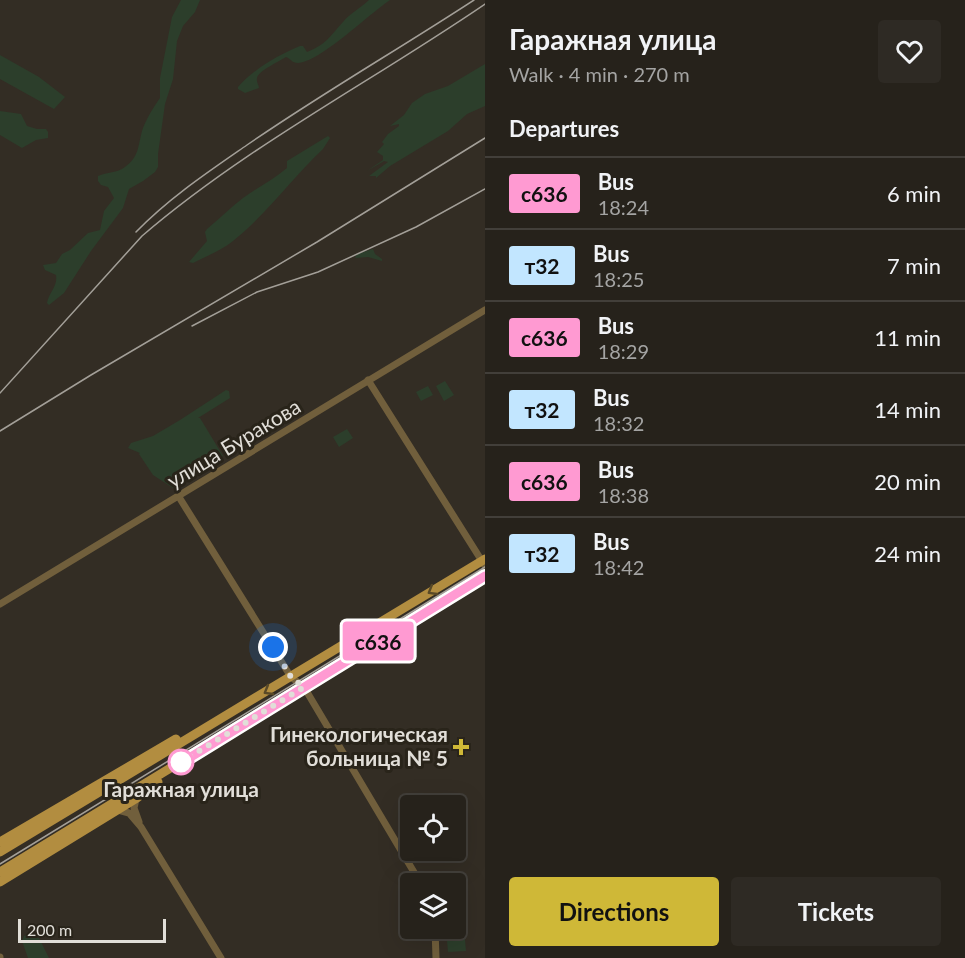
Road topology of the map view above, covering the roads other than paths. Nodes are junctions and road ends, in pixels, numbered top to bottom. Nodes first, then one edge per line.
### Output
1 (485, 310) edge
2 (368, 380) junction
3 (179, 497) junction
4 (484, 562) edge
5 (485, 576) edge
6 (0, 604) edge
7 (291, 677) junction
8 (304, 687) junction
9 (240, 707) junction
10 (146, 787) junction
11 (136, 798) junction
12 (117, 810) junction
13 (141, 827) junction
14 (0, 842) edge
15 (0, 852) edge
16 (0, 873) edge
17 (414, 873) edge
18 (12, 875) junction
19 (0, 882) edge
20 (435, 939) edge
21 (221, 958) edge
22 (436, 958) edge

1 - 2 street, улица Буракова
2 - 3 street, улица Буракова
2 - 4 street
3 - 6 street, улица Буракова
3 - 7 street
4 -> 7 main road
5 - 8 main road
7 - 8 street
7 -> 9 main road
8 - 10 main road
8 - 17 street
9 - 14 main road
9 - 15 main road
10 - 11 main road
10 - 16 main road
11 - 12 main road
11 - 13 street
12 - 13 street
12 - 18 main road
13 - 21 street
16 - 18 street
18 - 19 main road
20 - 22 street

